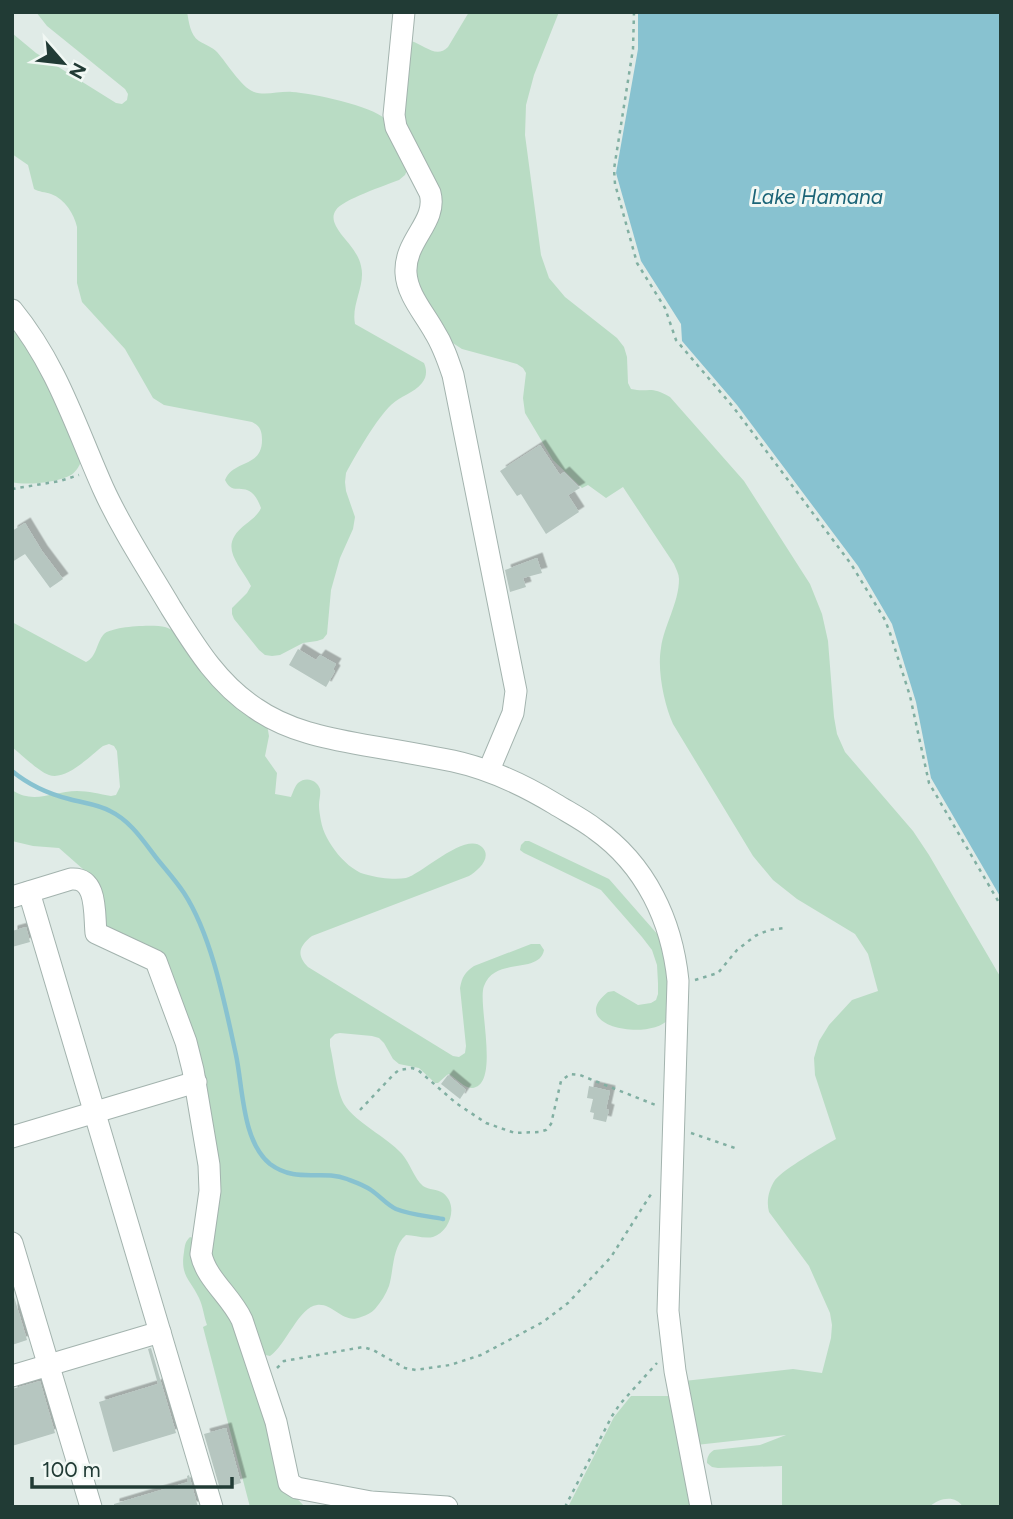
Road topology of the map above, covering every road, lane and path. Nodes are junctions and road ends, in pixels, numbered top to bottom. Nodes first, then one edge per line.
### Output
1 (404, 12) edge
2 (634, 12) edge
3 (12, 310) edge
4 (95, 469) junction
5 (12, 489) edge
6 (489, 771) junction
7 (20, 894) edge
8 (1001, 906) edge
9 (785, 928) dead end
10 (678, 982) junction
11 (196, 1082) junction
12 (674, 1108) junction
13 (360, 1110) dead end
14 (94, 1112) junction
15 (674, 1132) junction
16 (12, 1137) edge
17 (735, 1148) dead end
18 (672, 1179) junction
19 (12, 1243) edge
20 (160, 1332) junction
21 (673, 1357) junction
22 (49, 1366) junction
23 (275, 1373) dead end
24 (12, 1376) edge
25 (91, 1507) edge
26 (212, 1507) edge
27 (447, 1507) edge
28 (565, 1507) edge
29 (701, 1507) edge

1 - 6 street
2 - 8 path
3 - 4 street
4 - 5 path
4 - 6 street
6 - 10 street
7 - 11 street
7 - 14 street
9 - 10 path
10 - 12 street
11 - 14 street
11 - 27 street
12 - 13 path
12 - 15 street
14 - 16 street
14 - 20 street
15 - 17 path
15 - 18 street
18 - 21 street
18 - 23 path
19 - 22 street
20 - 22 street
20 - 26 street
21 - 28 path
21 - 29 street
22 - 24 street
22 - 25 street

